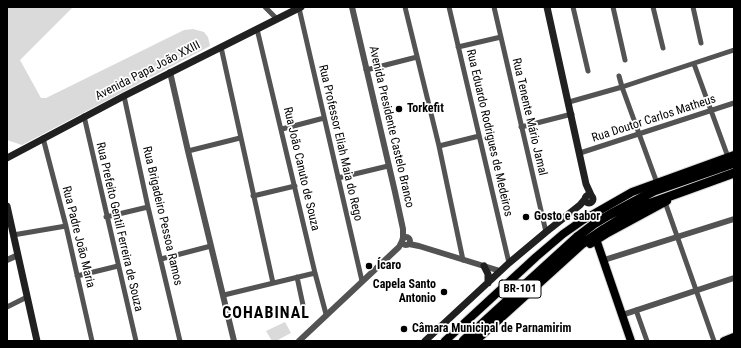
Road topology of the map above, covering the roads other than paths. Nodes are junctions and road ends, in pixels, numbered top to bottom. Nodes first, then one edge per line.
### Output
1 (265, 7) edge
2 (352, 7) edge
3 (405, 7) edge
4 (449, 7) edge
5 (494, 7) edge
6 (547, 7) edge
7 (573, 7) edge
8 (613, 7) edge
9 (653, 7) edge
10 (693, 7) edge
11 (300, 8) edge
12 (278, 19) junction
13 (257, 29) junction
14 (501, 37) junction
15 (701, 42) dead end
16 (221, 47) junction
17 (458, 47) junction
18 (663, 48) dead end
19 (734, 50) edge
20 (417, 57) junction
21 (625, 60) dead end
22 (694, 64) junction
23 (366, 70) junction
24 (588, 71) dead end
25 (170, 72) junction
26 (619, 76) dead end
27 (622, 86) junction
28 (124, 96) junction
29 (569, 102) junction
30 (734, 103) edge
31 (711, 110) junction
32 (572, 114) junction
33 (84, 116) junction
34 (324, 118) junction
35 (521, 127) junction
36 (282, 129) junction
37 (640, 135) junction
38 (479, 136) junction
39 (43, 138) junction
40 (240, 138) junction
41 (439, 146) junction
42 (188, 151) junction
43 (580, 153) junction
44 (7, 158) edge
45 (732, 158) edge
46 (388, 166) junction
47 (697, 168) junction
48 (715, 169) junction
49 (734, 173) edge
50 (734, 177) edge
51 (338, 178) junction
52 (657, 183) junction
53 (295, 186) junction
54 (253, 196) junction
55 (587, 200) junction
56 (665, 202) junction
57 (7, 206) edge
58 (606, 206) junction
59 (148, 207) junction
60 (590, 216) junction
61 (106, 217) junction
62 (734, 219) edge
63 (66, 226) junction
64 (546, 232) junction
65 (13, 236) junction
66 (677, 237) junction
67 (596, 240) junction
68 (579, 241) junction
69 (405, 242) junction
70 (211, 246) junction
71 (18, 255) junction
72 (161, 259) junction
73 (7, 260) edge
74 (463, 260) junction
75 (604, 260) junction
76 (509, 263) junction
77 (118, 266) junction
78 (484, 266) junction
79 (500, 271) junction
80 (315, 272) junction
81 (77, 276) junction
82 (297, 277) junction
83 (734, 278) edge
84 (362, 281) junction
85 (273, 283) junction
86 (488, 283) junction
87 (505, 285) junction
88 (696, 290) junction
89 (224, 295) junction
90 (27, 297) junction
91 (489, 300) junction
92 (521, 303) junction
93 (303, 305) dead end
94 (7, 307) edge
95 (636, 310) junction
96 (326, 314) junction
97 (622, 315) junction
98 (507, 316) junction
99 (734, 338) edge
100 (38, 341) edge
101 (92, 341) edge
102 (136, 341) edge
103 (180, 341) edge
104 (234, 341) edge
105 (299, 341) edge
106 (424, 341) edge
107 (445, 341) edge
108 (463, 341) edge
109 (475, 341) edge
110 (480, 341) edge
111 (631, 341) edge
112 (646, 341) edge
113 (714, 341) edge
114 (724, 341) edge

1 - 12 street
2 - 23 street, Avenida Presidente Castelo Branco
3 - 20 street
4 - 17 street, Rua Eduardo Rodrigues de Medeiros
5 - 14 street, Rua Tenente Mário Jamal
6 - 29 main road
7 - 24 street
8 - 21 street
9 - 18 street
10 - 15 street
11 - 12 main road, Avenida Papa João XXIII
11 - 34 street, Rua Professor Eliah Maia do Rego
12 - 13 main road, Avenida Papa João XXIII
13 - 16 main road, Avenida Papa João XXIII
13 - 36 street, Rua João Canuto de Souza
14 - 17 street
14 - 35 street, Rua Tenente Mário Jamal
16 - 25 main road, Avenida Papa João XXIII
16 - 40 street
17 - 38 street, Rua Eduardo Rodrigues de Medeiros
19 - 22 street
20 - 23 street
20 - 41 street
22 - 27 street
22 - 31 street
23 - 46 street, Avenida Presidente Castelo Branco
25 - 28 main road, Avenida Papa João XXIII
25 - 42 street
26 - 27 street
27 - 29 street
27 - 37 street
28 - 33 main road, Avenida Papa João XXIII
28 - 59 street, Rua Brigadeiro Pessoa Ramos
29 - 32 main road
30 - 31 street, Rua Doutor Carlos Matheus
31 - 37 street, Rua Doutor Carlos Matheus
31 - 45 street
32 - 35 street
32 - 43 main road
33 - 39 main road, Avenida Papa João XXIII
33 - 61 street, Rua Prefeito Gentil Ferreira de Souza
34 - 36 street
34 - 51 street, Rua Professor Eliah Maia do Rego
35 - 64 street, Rua Tenente Mário Jamal
36 - 53 street, Rua João Canuto de Souza
37 - 43 street, Rua Doutor Carlos Matheus
37 - 52 street
38 - 41 street
38 - 76 street, Rua Eduardo Rodrigues de Medeiros
39 - 44 main road, Avenida Papa João XXIII
39 - 63 street, Rua Padre João Maria
40 - 42 street
40 - 54 street
41 - 74 street
42 - 70 street
43 - 55 main road
45 - 47 main road
45 - 48 highway, BR-101
46 - 51 street
46 - 69 street, Avenida Presidente Castelo Branco
47 - 48 highway
47 - 52 main road
48 - 68 highway, BR-101
49 - 68 highway, BR-101
50 - 56 main road
51 - 84 street, Rua Professor Eliah Maia do Rego
52 - 58 main road
53 - 54 street
53 - 80 street, Rua João Canuto de Souza
54 - 85 street
55 - 58 main road
55 - 60 main road
55 - 64 main road
56 - 66 street
56 - 67 main road
57 - 65 main road
58 - 60 main road
59 - 61 street
59 - 72 street, Rua Brigadeiro Pessoa Ramos
60 - 87 main road
61 - 77 street, Rua Prefeito Gentil Ferreira de Souza
62 - 66 street
63 - 65 street
63 - 81 street, Rua Padre João Maria
64 - 76 main road
65 - 71 main road
66 - 75 street
66 - 88 street
67 - 75 main road
67 - 92 main road
68 - 108 highway, BR-101, bridge
68 - 109 highway, BR-101, bridge
69 - 74 street
69 - 84 street
70 - 72 street
70 - 89 street
71 - 73 street
71 - 90 main road
72 - 103 street, Rua Brigadeiro Pessoa Ramos
74 - 78 street
75 - 97 main road
76 - 79 main road
77 - 81 street
77 - 102 street, Rua Prefeito Gentil Ferreira de Souza
78 - 79 street
78 - 86 main road
79 - 86 main road
80 - 82 street
80 - 96 street, Rua João Canuto de Souza
81 - 101 street, Rua Padre João Maria
82 - 85 street
82 - 93 street
83 - 88 street
84 - 96 street
85 - 89 street
86 - 106 main road
87 - 91 main road
87 - 92 main road
88 - 95 street
88 - 113 street
89 - 104 street
90 - 94 street
90 - 100 main road
91 - 98 main road
91 - 107 main road
92 - 98 main road
95 - 97 street
95 - 112 street
96 - 105 street
97 - 111 main road
98 - 110 main road
99 - 114 main road

